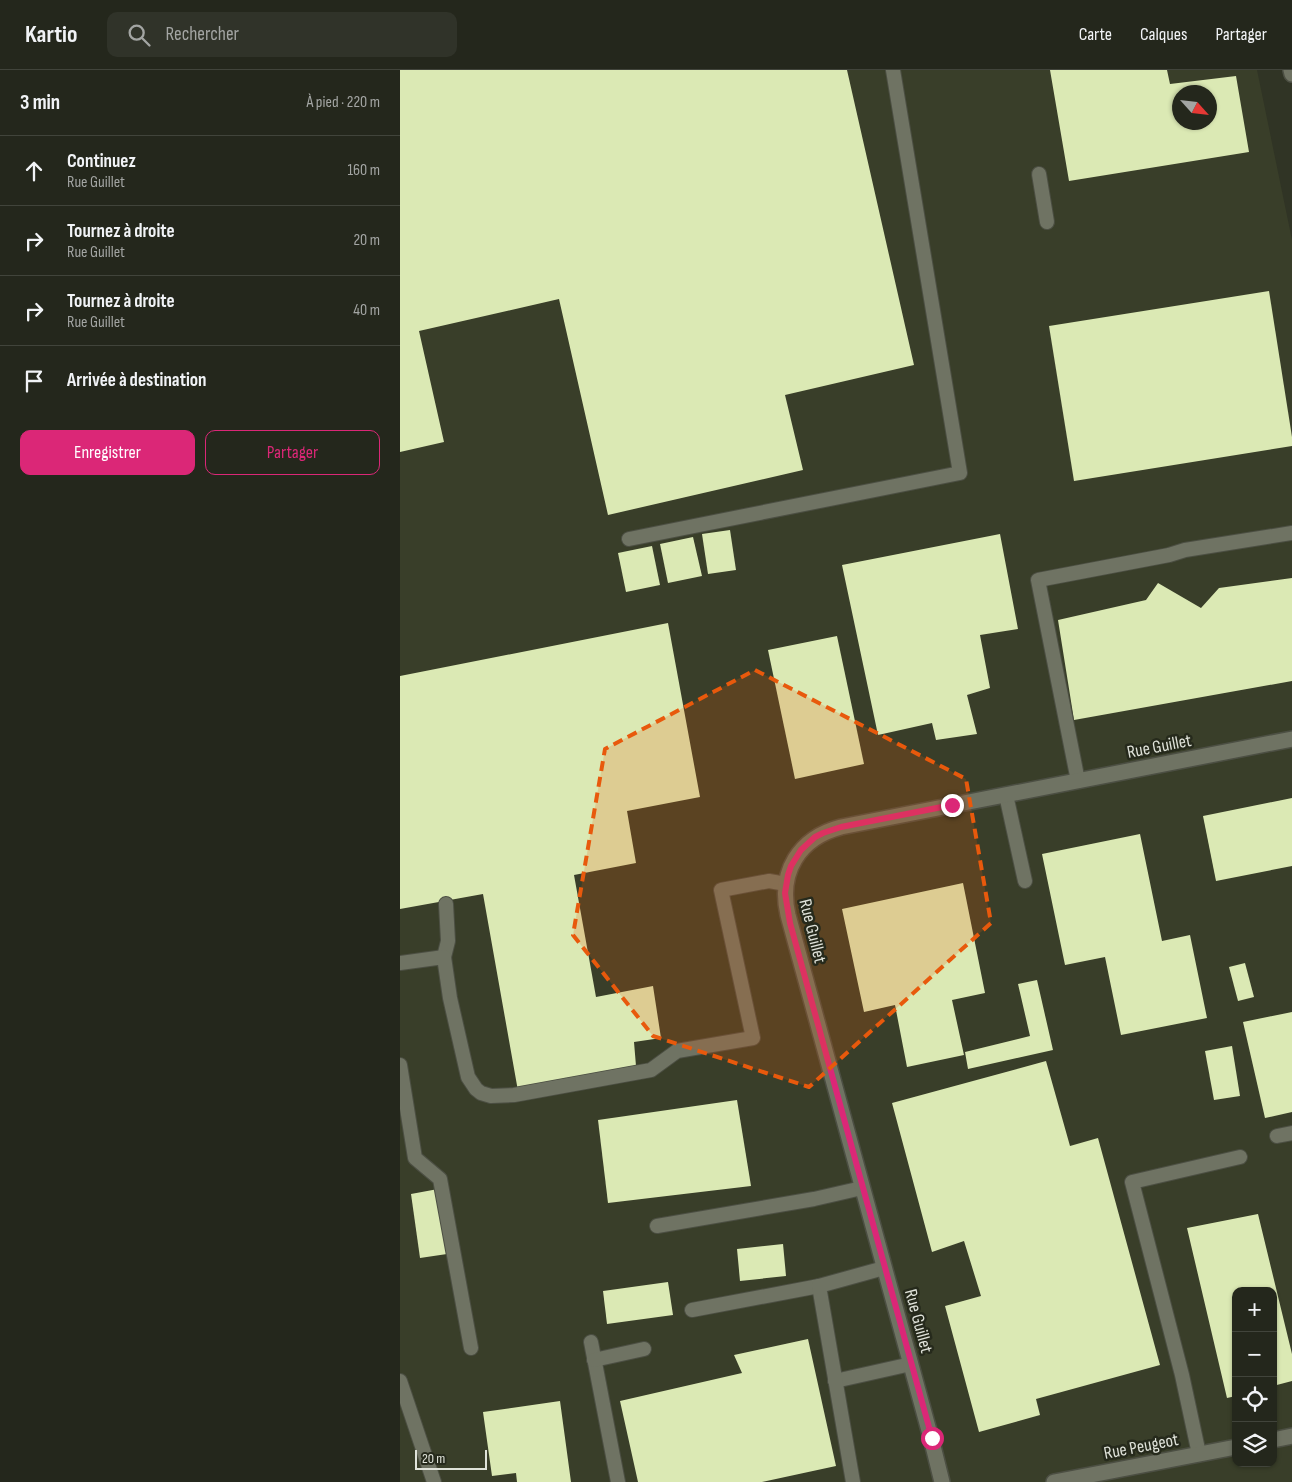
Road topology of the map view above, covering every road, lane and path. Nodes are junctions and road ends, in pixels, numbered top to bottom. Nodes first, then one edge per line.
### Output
1 (893, 70) edge
2 (1291, 70) edge
3 (1292, 74) edge
4 (1038, 174) dead end
5 (1047, 222) dead end
6 (1292, 533) edge
7 (629, 539) dead end
8 (1292, 739) edge
9 (1078, 781) junction
10 (1006, 795) junction
11 (1025, 882) dead end
12 (786, 884) junction
13 (446, 904) dead end
14 (444, 957) junction
15 (400, 963) edge
16 (400, 1065) edge
17 (404, 1111) edge
18 (1292, 1133) edge
19 (1277, 1136) dead end
20 (1240, 1157) dead end
21 (862, 1188) junction
22 (657, 1226) dead end
23 (884, 1268) junction
24 (819, 1286) junction
25 (692, 1310) dead end
26 (591, 1342) dead end
27 (471, 1348) dead end
28 (644, 1349) dead end
29 (594, 1360) junction
30 (911, 1364) junction
31 (400, 1381) edge
32 (835, 1381) junction
33 (1292, 1436) edge
34 (1277, 1439) edge
35 (1232, 1448) edge
36 (1200, 1454) junction
37 (1071, 1480) edge
38 (434, 1482) edge
39 (618, 1482) edge
40 (853, 1482) edge
41 (942, 1482) edge
42 (1054, 1482) edge

1 - 7 lane
2 - 3 street
4 - 5 lane
6 - 9 lane
8 - 9 street, Rue Guillet
9 - 10 street, Rue Guillet
10 - 11 lane
10 - 12 street, Rue Guillet
12 - 14 lane
12 - 21 street, Rue Guillet
13 - 14 lane
14 - 15 lane
16 - 17 lane
17 - 27 lane
18 - 19 lane
20 - 36 lane
21 - 22 lane
21 - 23 street, Rue Guillet
23 - 24 lane
23 - 30 street, Rue Guillet
24 - 25 lane
24 - 32 lane
26 - 29 lane
28 - 29 lane
29 - 39 lane
30 - 32 lane
30 - 41 street, Rue Guillet
31 - 38 lane
32 - 40 lane
33 - 34 street
35 - 36 street, Rue Peugeot
36 - 37 street, Rue Peugeot
37 - 42 street, Rue Peugeot

